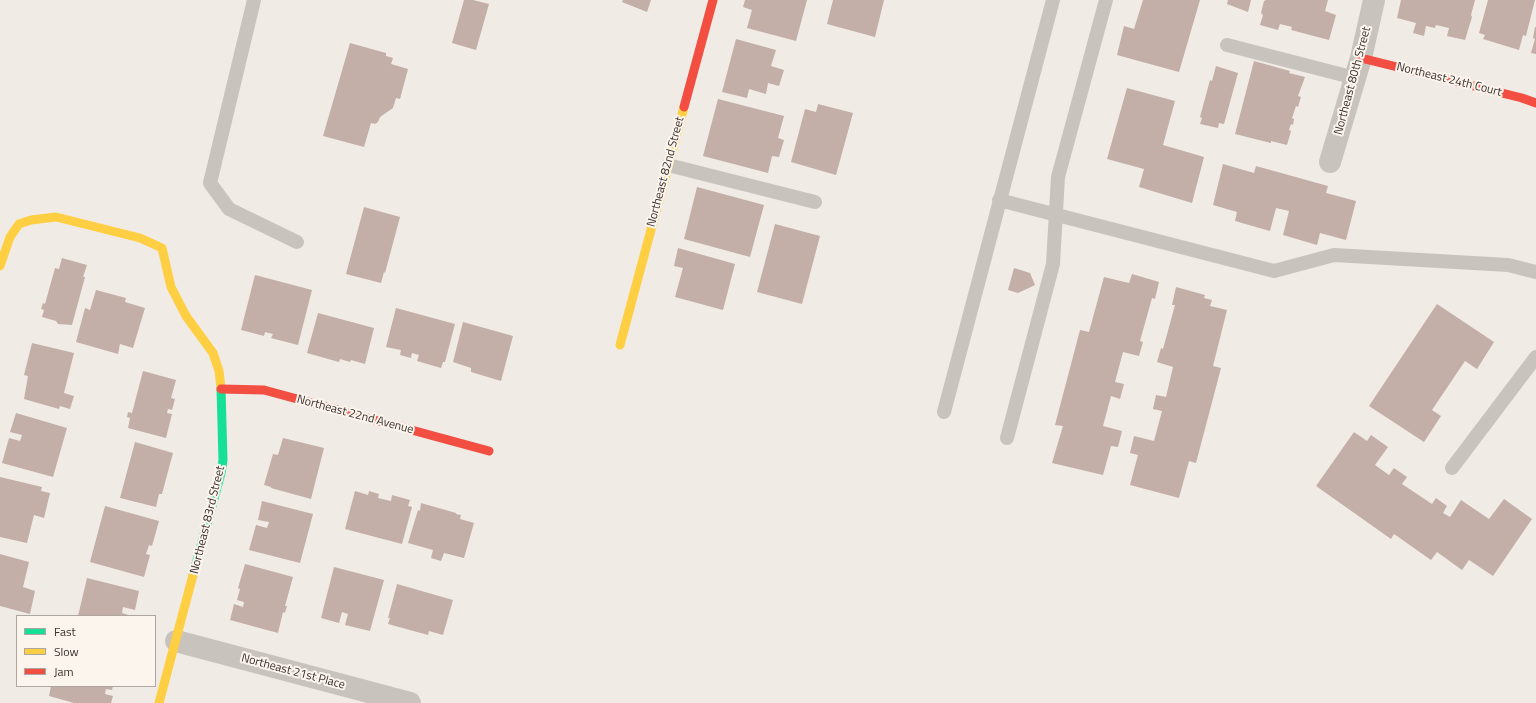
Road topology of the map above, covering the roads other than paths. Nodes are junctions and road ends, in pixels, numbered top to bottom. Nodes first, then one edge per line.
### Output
1 (254, 0) edge
2 (713, 0) edge
3 (1053, 0) edge
4 (1106, 0) edge
5 (1374, 0) edge
6 (1227, 45) dead end
7 (1358, 68) junction
8 (1536, 103) edge
9 (1330, 162) dead end
10 (668, 165) junction
11 (999, 200) junction
12 (815, 202) dead end
13 (1056, 215) junction
14 (297, 242) dead end
15 (0, 266) edge
16 (1536, 272) edge
17 (620, 345) dead end
18 (1536, 357) edge
19 (221, 389) junction
20 (944, 412) dead end
21 (1007, 438) dead end
22 (489, 451) dead end
23 (1452, 468) dead end
24 (176, 641) junction
25 (159, 703) edge
26 (410, 703) edge

1 - 14 lane
2 - 10 street, Northeast 82nd Street
3 - 11 lane
4 - 13 lane
5 - 7 street, Northeast 80th Street
6 - 7 lane
7 - 8 street, Northeast 24th Court
7 - 9 street, Northeast 80th Street
10 - 12 lane
10 - 17 street, Northeast 82nd Street
11 - 13 lane
11 - 20 lane
13 - 16 lane
13 - 21 lane
15 - 19 street, Northeast 83rd Street
18 - 23 lane
19 - 22 street, Northeast 22nd Avenue
19 - 24 street, Northeast 83rd Street
24 - 25 street, Northeast 83rd Street
24 - 26 street, Northeast 21st Place

